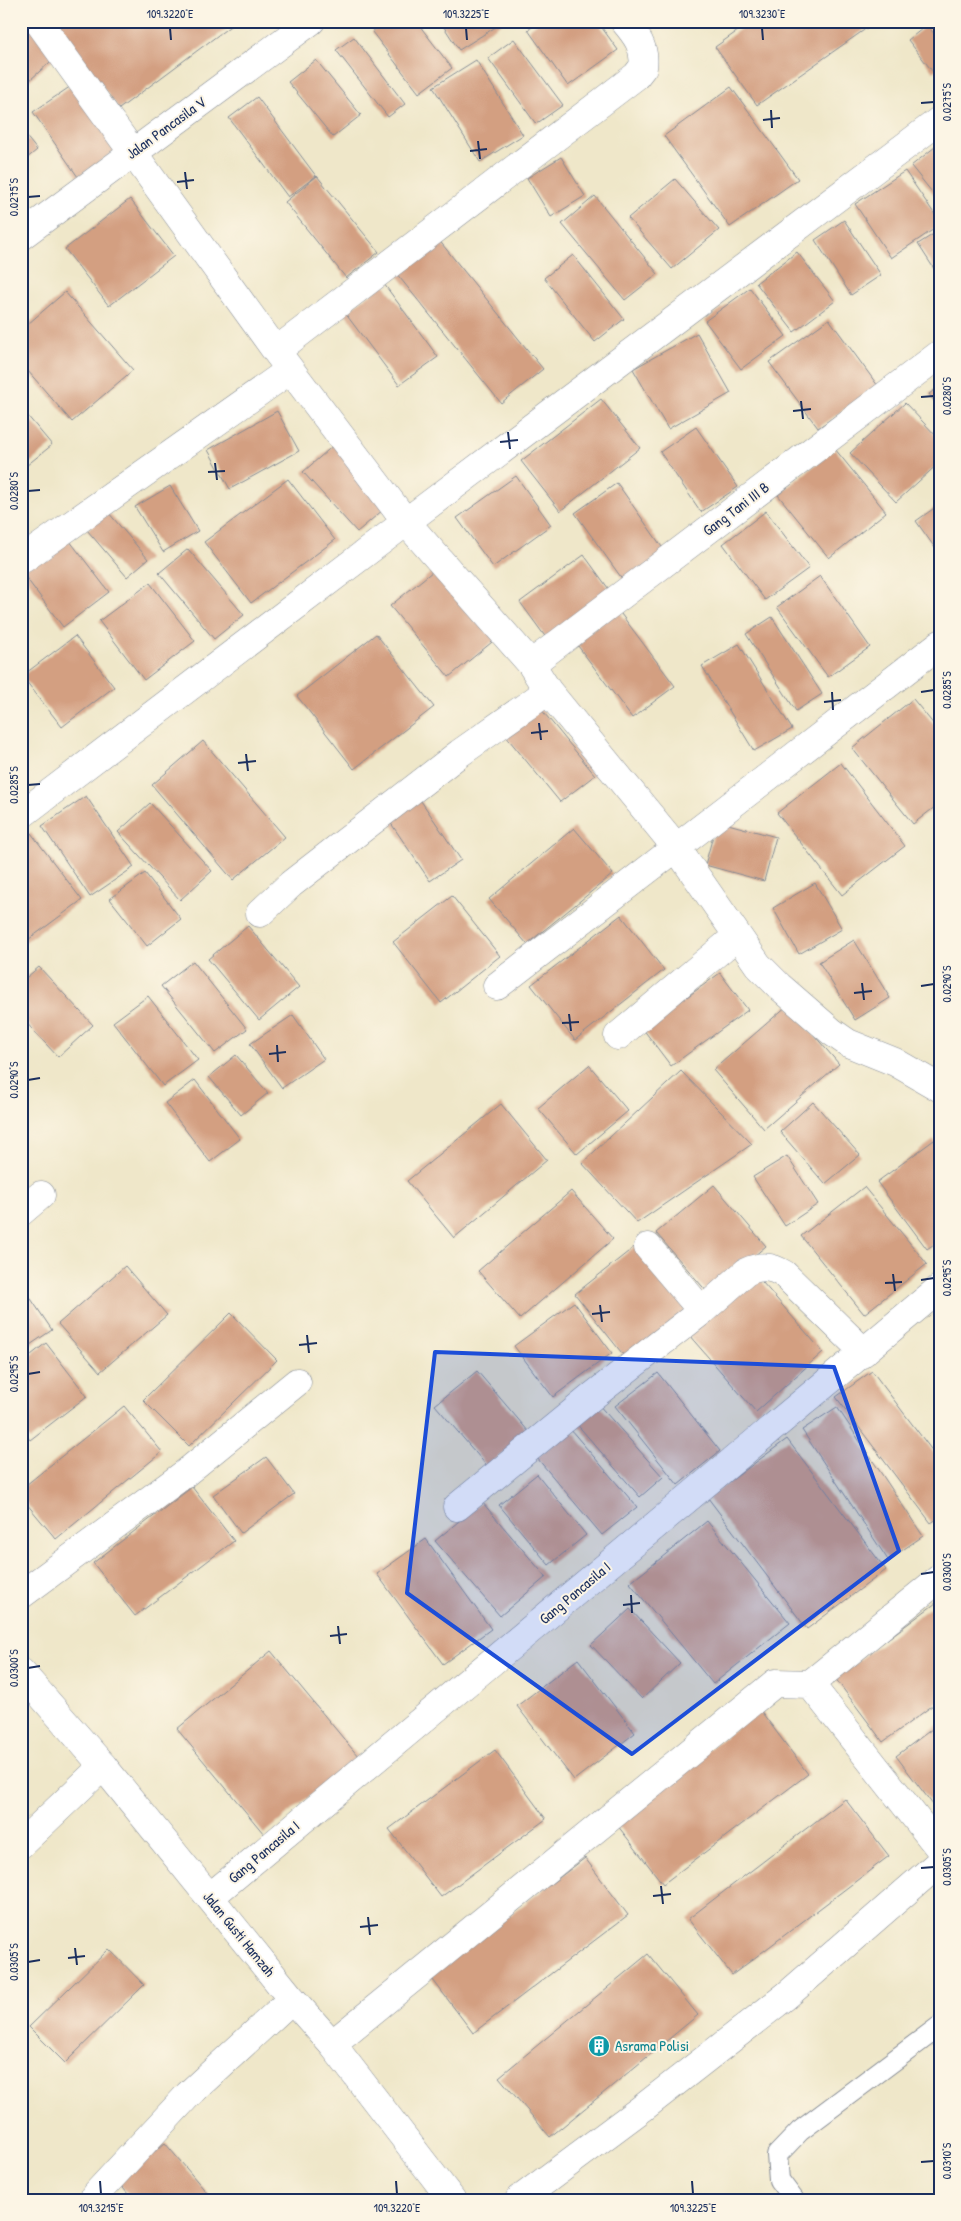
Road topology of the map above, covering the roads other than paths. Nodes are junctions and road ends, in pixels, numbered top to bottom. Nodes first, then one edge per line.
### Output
1 (38, 21) edge
2 (311, 21) edge
3 (624, 21) edge
4 (940, 120) edge
5 (134, 152) junction
6 (21, 236) edge
7 (940, 354) edge
8 (283, 360) junction
9 (406, 522) junction
10 (23, 560) dead end
11 (940, 644) edge
12 (531, 664) junction
13 (548, 691) junction
14 (21, 816) edge
15 (676, 847) junction
16 (260, 913) dead end
17 (737, 936) junction
18 (497, 986) dead end
19 (618, 1036) dead end
20 (940, 1088) edge
21 (41, 1194) dead end
22 (21, 1212) edge
23 (648, 1247) dead end
24 (940, 1288) edge
25 (702, 1311) junction
26 (864, 1352) junction
27 (297, 1382) dead end
28 (457, 1507) dead end
29 (940, 1578) edge
30 (21, 1595) edge
31 (21, 1672) edge
32 (810, 1684) junction
33 (103, 1766) junction
34 (21, 1844) edge
35 (940, 1849) edge
36 (940, 1862) edge
37 (210, 1897) junction
38 (292, 1999) junction
39 (940, 2026) edge
40 (332, 2044) junction
41 (94, 2200) edge
42 (452, 2200) edge
43 (520, 2200) edge
44 (794, 2200) edge

1 - 5 street
2 - 5 street, Jalan Pancasila V
3 - 8 street
4 - 9 street
5 - 6 street, Jalan Pancasila V
5 - 8 street
7 - 12 street, Gang Tani III B
8 - 9 street
8 - 10 street
9 - 12 street
9 - 14 street
11 - 15 street
12 - 13 street
13 - 15 street
13 - 16 street
15 - 17 street
15 - 18 street
17 - 19 street
17 - 20 street
21 - 22 street
23 - 25 street
24 - 26 street, Gang Pancasila I
25 - 26 street
25 - 28 street
26 - 37 street, Gang Pancasila I
27 - 30 street
29 - 32 street
31 - 33 street, Jalan Gusti Hamzah
32 - 35 street
32 - 40 street
33 - 34 street
33 - 37 street, Jalan Gusti Hamzah
36 - 43 street
37 - 38 street, Jalan Gusti Hamzah
38 - 40 street, Jalan Gusti Hamzah
38 - 41 street
39 - 44 lane
40 - 42 street, Jalan Gusti Hamzah

